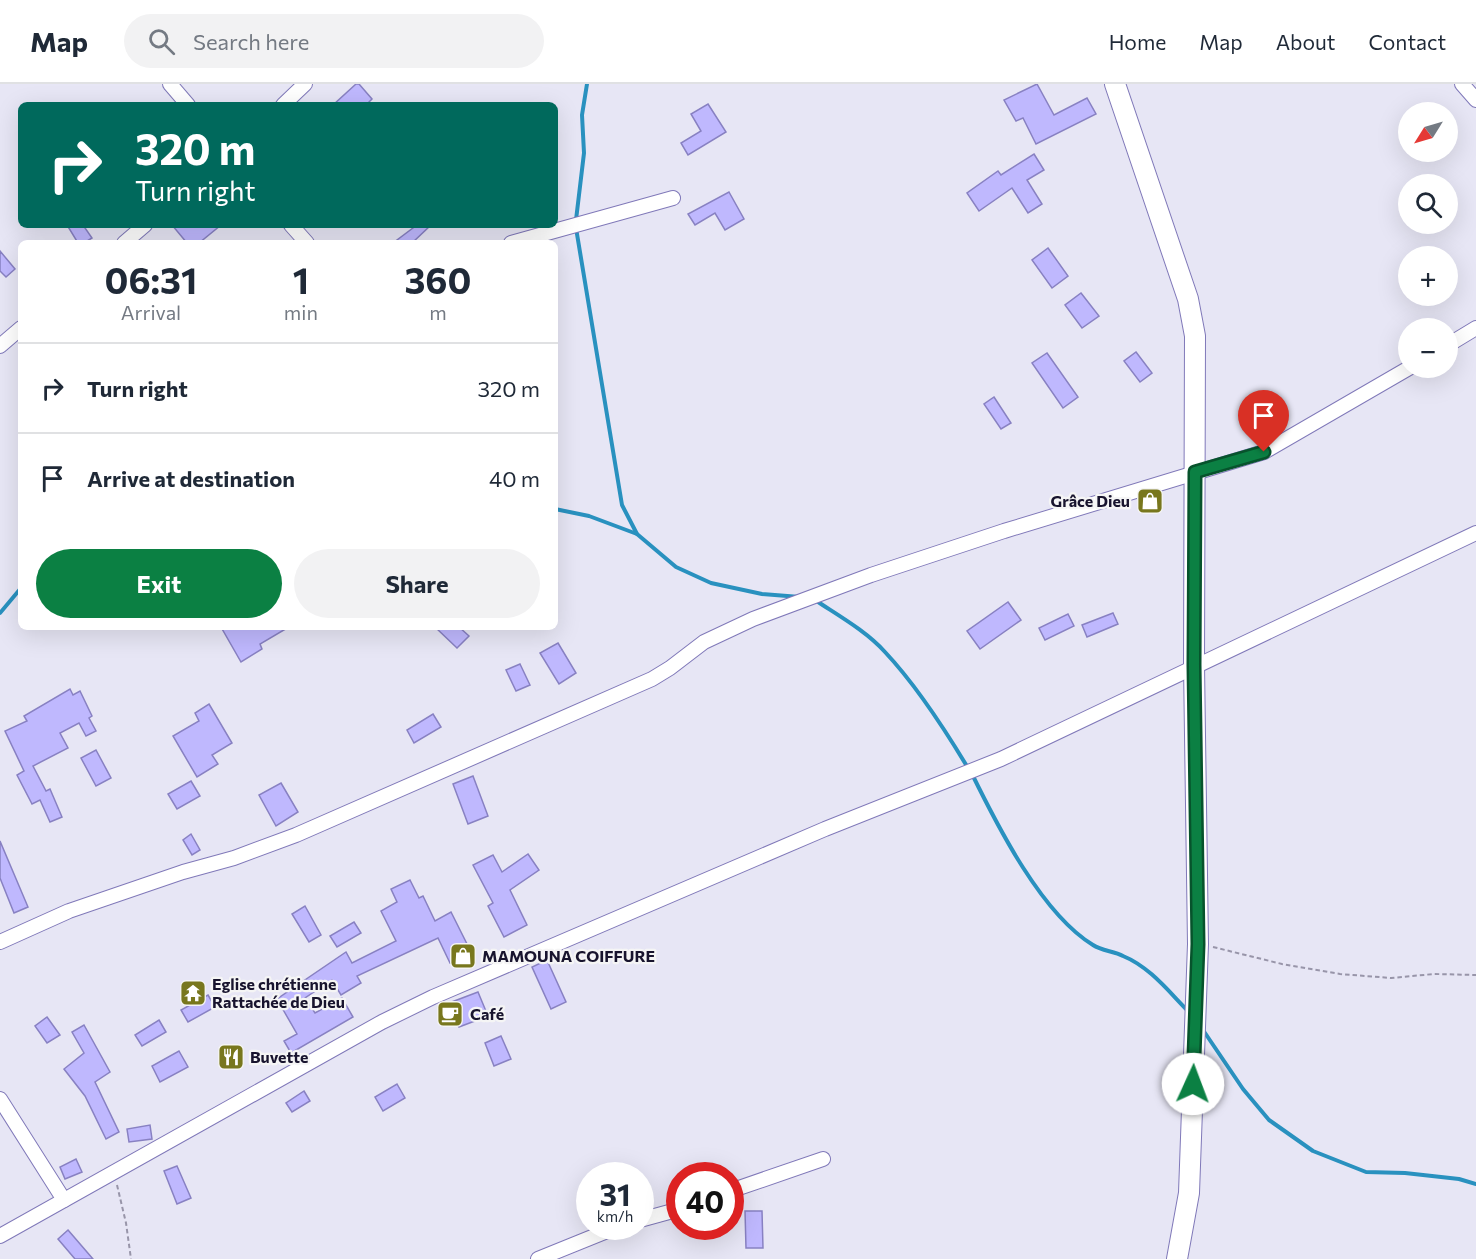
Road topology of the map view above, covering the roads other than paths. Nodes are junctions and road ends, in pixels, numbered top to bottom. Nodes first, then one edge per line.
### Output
1 (170, 84) edge
2 (305, 84) edge
3 (1115, 84) edge
4 (1462, 84) edge
5 (1476, 100) edge
6 (185, 102) edge
7 (286, 102) edge
8 (674, 198) dead end
9 (141, 228) edge
10 (294, 228) edge
11 (127, 240) edge
12 (304, 240) edge
13 (522, 240) edge
14 (1476, 328) edge
15 (18, 331) edge
16 (1458, 339) edge
17 (0, 346) edge
18 (1398, 374) edge
19 (1195, 472) junction
20 (1476, 533) edge
21 (1194, 665) junction
22 (0, 942) edge
23 (0, 1099) edge
24 (823, 1159) dead end
25 (744, 1186) edge
26 (64, 1200) junction
27 (0, 1236) edge
28 (585, 1240) edge
29 (538, 1259) edge
30 (1177, 1259) edge

1 - 6 street
2 - 7 street
3 - 19 street
4 - 5 street
8 - 13 street
9 - 11 street
10 - 12 street
14 - 16 street
15 - 17 street
18 - 19 street
19 - 21 street
19 - 22 street
20 - 21 street
21 - 26 street
21 - 30 street
23 - 26 street
24 - 25 street
26 - 27 street
28 - 29 street

